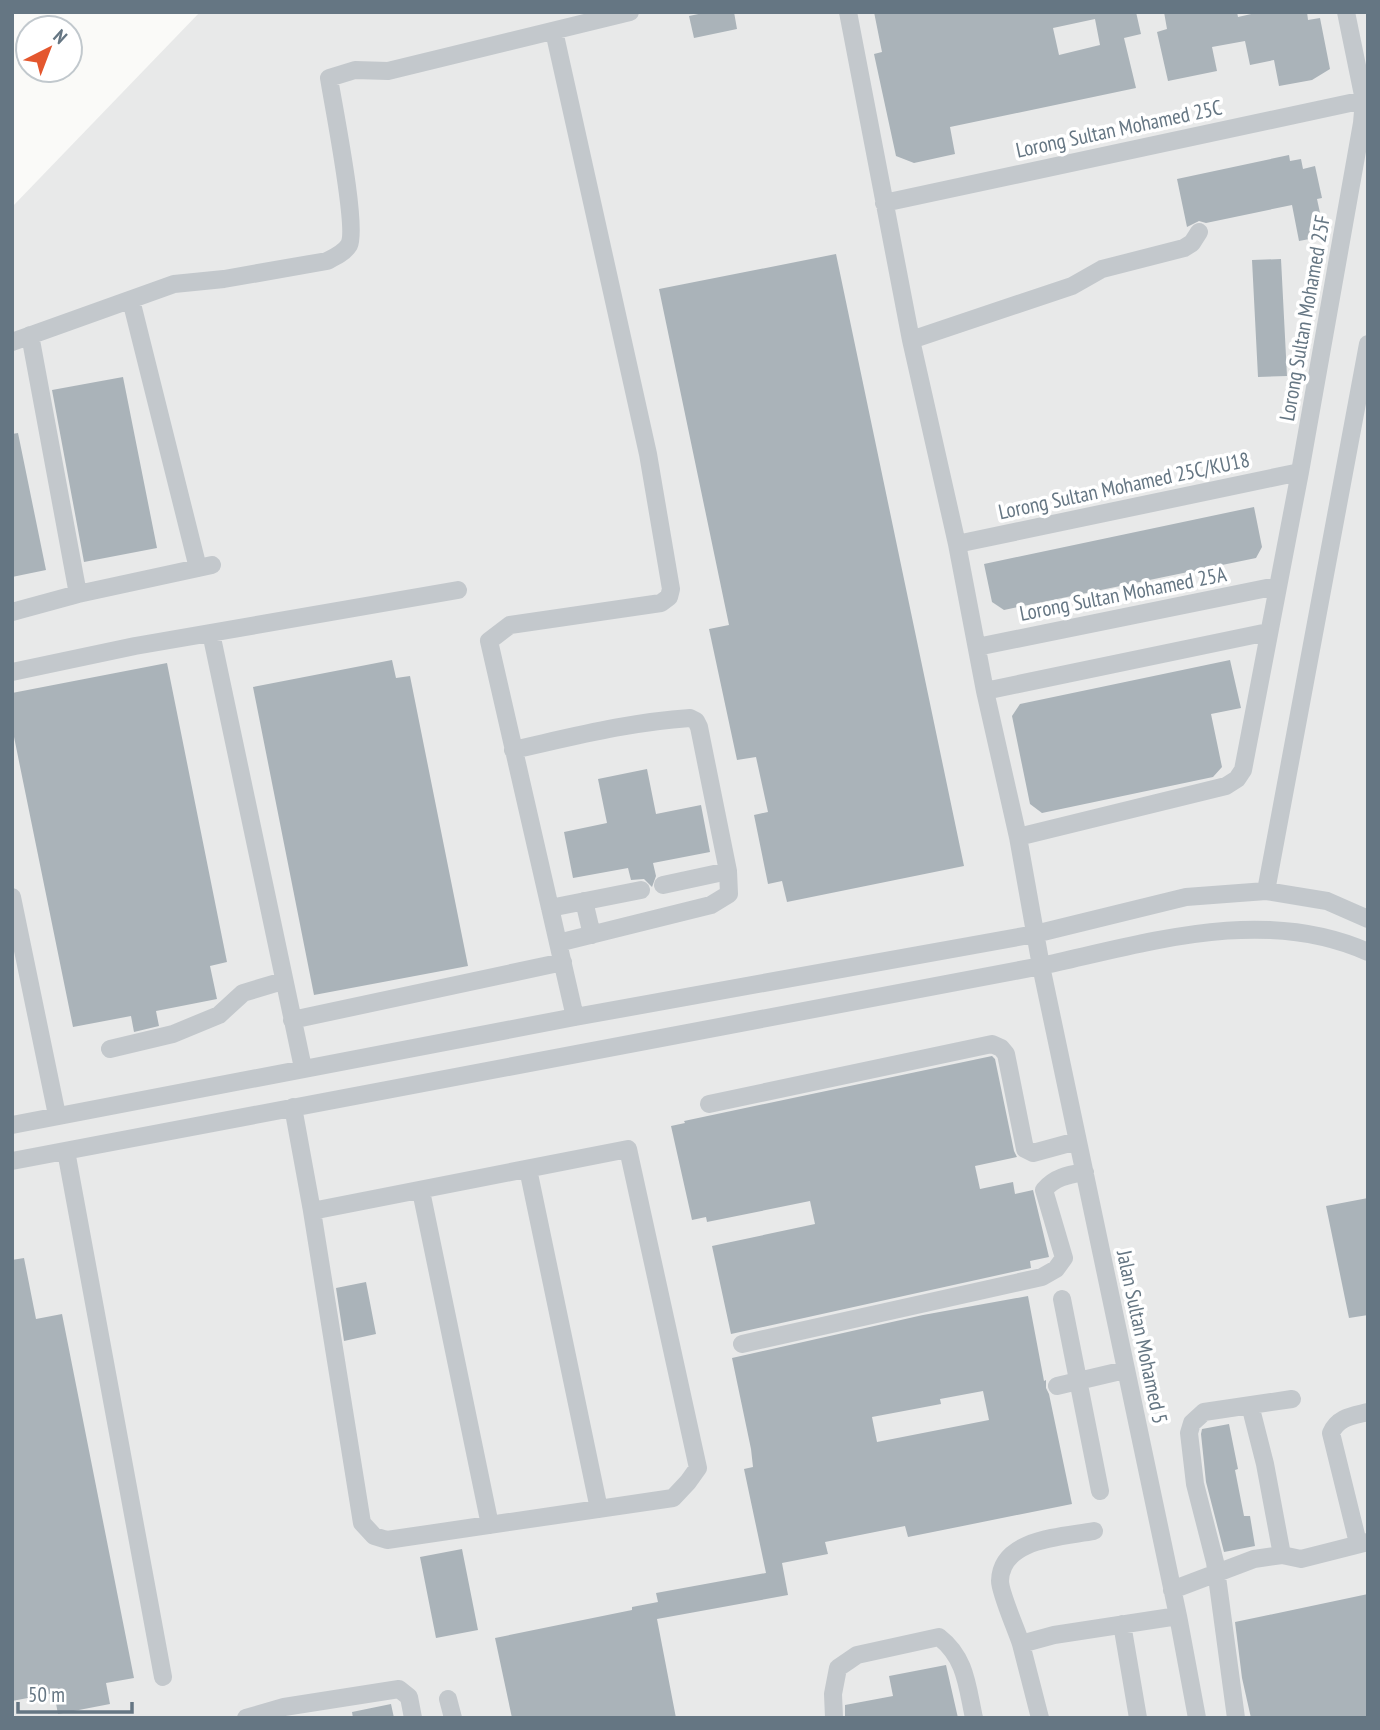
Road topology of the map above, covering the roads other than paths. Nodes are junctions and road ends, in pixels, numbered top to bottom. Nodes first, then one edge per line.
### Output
1 (630, 12) edge
2 (848, 12) edge
3 (1346, 12) edge
4 (554, 31) junction
5 (1364, 100) junction
6 (884, 203) junction
7 (1199, 232) dead end
8 (131, 300) junction
9 (30, 335) junction
10 (911, 341) junction
11 (12, 342) edge
12 (1368, 344) edge
13 (1300, 472) junction
14 (957, 544) junction
15 (1277, 586) junction
16 (458, 590) dead end
17 (78, 594) junction
18 (12, 612) edge
19 (1268, 632) junction
20 (211, 633) junction
21 (977, 647) junction
22 (12, 672) edge
23 (985, 691) junction
24 (513, 750) junction
25 (1018, 838) junction
26 (728, 871) junction
27 (663, 886) dead end
28 (641, 890) dead end
29 (1266, 891) junction
30 (12, 897) edge
31 (584, 901) junction
32 (550, 908) junction
33 (1368, 919) edge
34 (1035, 934) junction
35 (592, 935) junction
36 (558, 943) junction
37 (1368, 953) edge
38 (563, 962) junction
39 (1041, 966) junction
40 (283, 981) junction
41 (575, 1017) junction
42 (292, 1020) junction
43 (110, 1049) dead end
44 (303, 1069) junction
45 (709, 1104) dead end
46 (293, 1107) junction
47 (57, 1115) junction
48 (12, 1125) edge
49 (1077, 1141) junction
50 (66, 1151) junction
51 (12, 1161) edge
52 (528, 1169) junction
53 (1085, 1172) junction
54 (421, 1191) junction
55 (312, 1211) junction
56 (1062, 1299) dead end
57 (742, 1343) dead end
58 (1125, 1370) junction
59 (1080, 1381) junction
60 (1057, 1386) dead end
61 (1292, 1399) dead end
62 (1250, 1405) junction
63 (1368, 1412) edge
64 (1100, 1491) dead end
65 (599, 1509) junction
66 (490, 1525) junction
67 (1094, 1531) dead end
68 (1363, 1542) edge
69 (1282, 1555) junction
70 (1216, 1575) junction
71 (1171, 1590) junction
72 (1178, 1616) junction
73 (1122, 1624) junction
74 (1021, 1644) junction
75 (163, 1677) dead end
76 (448, 1699) dead end
77 (246, 1718) edge
78 (413, 1718) edge
79 (453, 1718) edge
80 (834, 1718) edge
81 (974, 1718) edge
82 (1040, 1718) edge
83 (1138, 1718) edge
84 (1197, 1718) edge
85 (1236, 1718) edge

1 - 4 street
2 - 6 street, Jalan Sultan Mohamed 5
3 - 5 street, Lorong Sultan Mohamed 25F
4 - 8 street
4 - 24 street
5 - 6 street, Lorong Sultan Mohamed 25C
5 - 13 street, Lorong Sultan Mohamed 25F
6 - 10 street, Jalan Sultan Mohamed 5
7 - 10 street
8 - 9 street
8 - 17 street
9 - 11 street
9 - 17 street
10 - 14 street, Jalan Sultan Mohamed 5
12 - 29 street
13 - 14 street, Lorong Sultan Mohamed 25C/KU18
13 - 15 street, Lorong Sultan Mohamed 25F
14 - 21 street, Jalan Sultan Mohamed 5
15 - 19 street, Lorong Sultan Mohamed 25F
15 - 21 street, Lorong Sultan Mohamed 25A
16 - 20 street
17 - 18 street
19 - 23 street
19 - 25 street, Lorong Sultan Mohamed 25F
20 - 22 street
20 - 40 street
21 - 23 street, Jalan Sultan Mohamed 5
23 - 25 street, Jalan Sultan Mohamed 5
24 - 26 street
24 - 32 street
25 - 34 street, Jalan Sultan Mohamed 5
26 - 27 street
26 - 35 street
28 - 31 street
29 - 33 street
29 - 34 street
30 - 47 street
31 - 32 street
31 - 35 street
32 - 36 street
34 - 39 street, Jalan Sultan Mohamed 5
34 - 41 street
35 - 36 street
36 - 38 street
37 - 39 street
38 - 41 street
38 - 42 street
39 - 46 street
39 - 49 street, Jalan Sultan Mohamed 5
40 - 42 street
40 - 43 street
41 - 44 street
42 - 44 street
44 - 47 street
45 - 49 street
46 - 50 street
46 - 55 street
47 - 48 street
49 - 53 street, Jalan Sultan Mohamed 5
50 - 51 street
50 - 75 street
52 - 54 street
52 - 65 street
52 - 65 street
53 - 57 street
53 - 58 street, Jalan Sultan Mohamed 5
54 - 55 street
54 - 66 street
55 - 66 street
56 - 59 street
58 - 59 street
58 - 71 street, Jalan Sultan Mohamed 5
59 - 60 street
59 - 64 street
61 - 62 street
62 - 69 street
62 - 70 street
63 - 68 street
65 - 66 street
67 - 74 street
68 - 69 street
69 - 70 street
70 - 71 street
70 - 85 street
71 - 72 street, Jalan Sultan Mohamed 5
72 - 73 street
72 - 84 street, Jalan Sultan Mohamed 5
73 - 74 street
73 - 83 street
74 - 82 street
76 - 79 street
77 - 78 street
80 - 81 street

